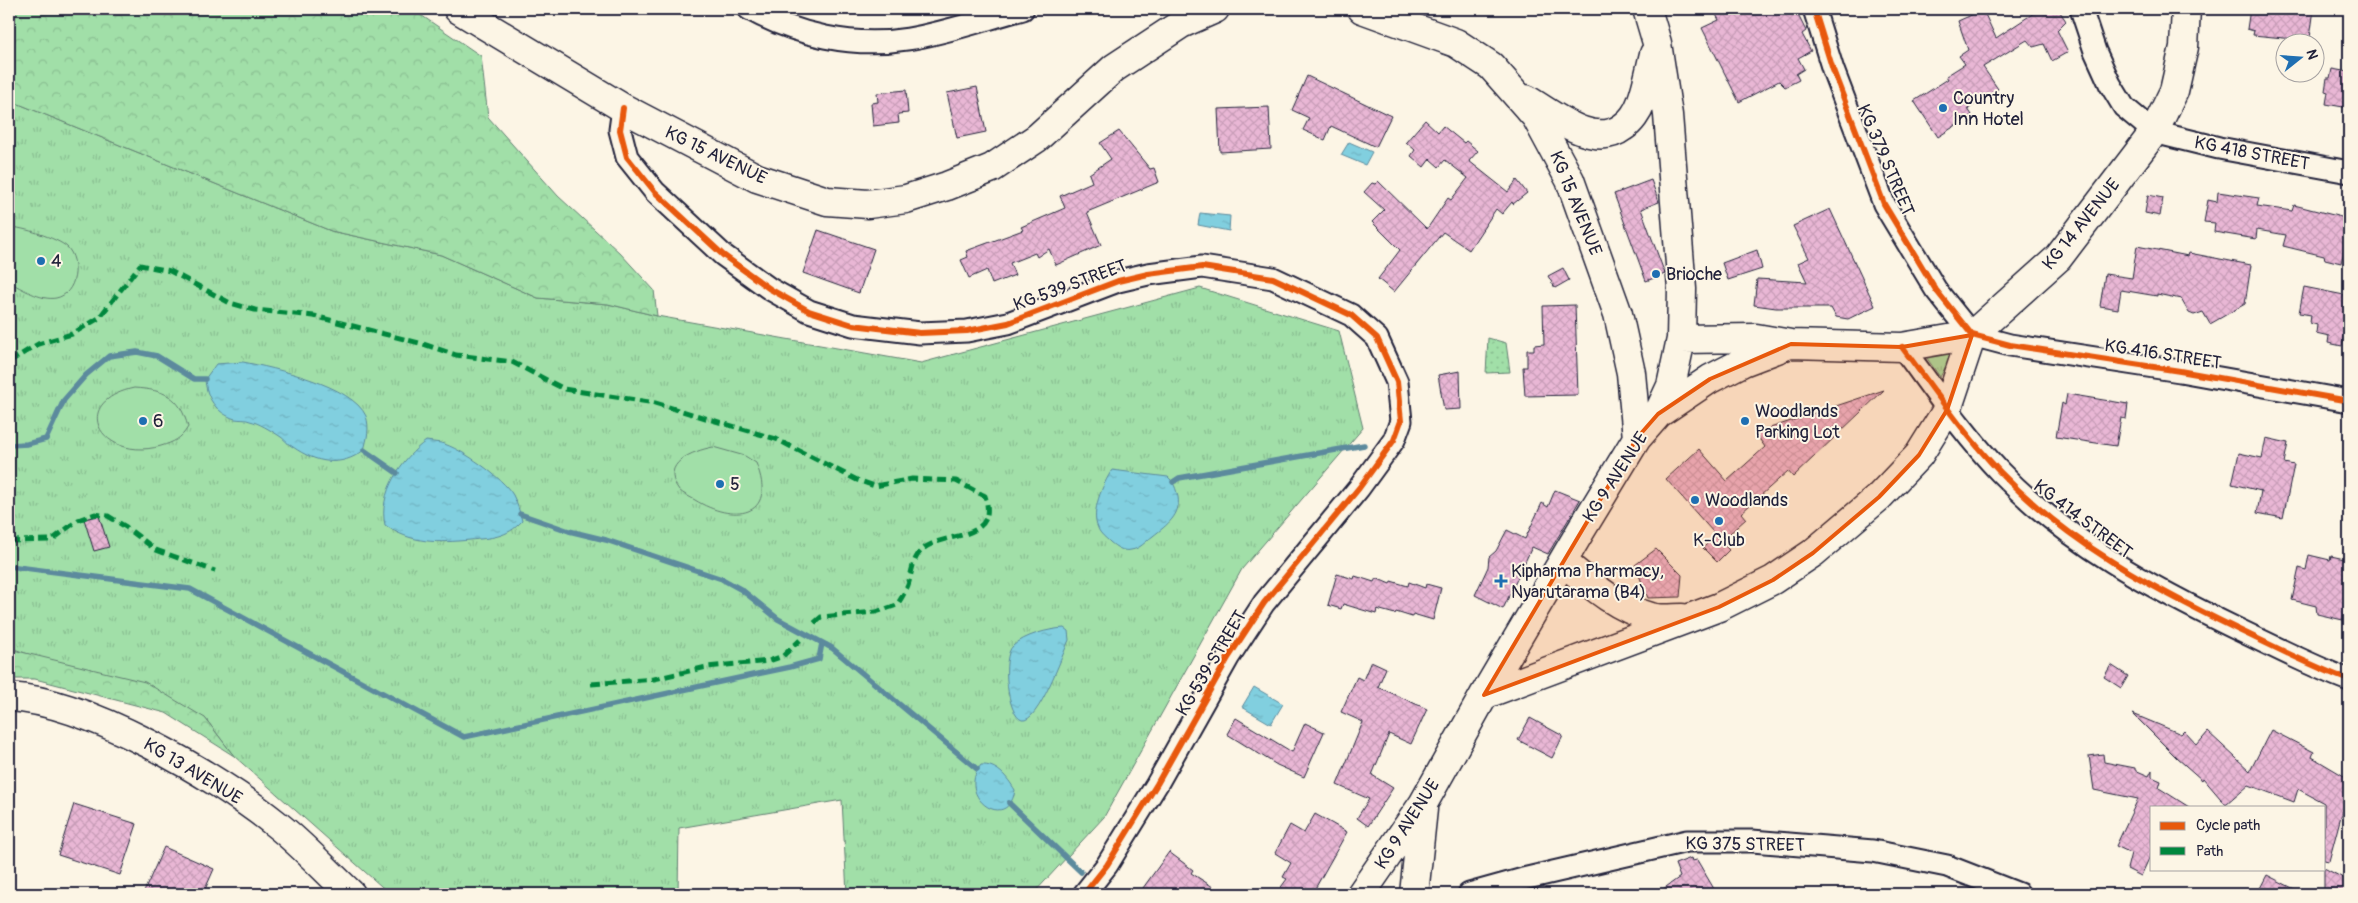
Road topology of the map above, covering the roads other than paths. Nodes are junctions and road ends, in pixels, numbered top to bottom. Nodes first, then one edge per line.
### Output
1 (458, 9) edge
2 (748, 9) edge
3 (1023, 9) edge
4 (1215, 9) edge
5 (1362, 9) edge
6 (1647, 9) edge
7 (1814, 9) edge
8 (2081, 9) edge
9 (2186, 9) edge
10 (1657, 43) junction
11 (1514, 91) junction
12 (623, 108) junction
13 (2154, 132) junction
14 (2349, 172) edge
15 (1972, 334) junction
16 (1681, 339) junction
17 (1791, 344) junction
18 (1902, 347) junction
19 (2349, 402) edge
20 (1947, 410) junction
21 (1658, 414) junction
22 (1637, 438) junction
23 (1563, 562) junction
24 (1692, 618) junction
25 (2349, 680) edge
26 (1484, 695) junction
27 (9, 697) edge
28 (1423, 804) junction
29 (1384, 862) junction
30 (1414, 891) edge
31 (351, 894) edge
32 (1084, 894) edge
33 (1361, 894) edge
34 (1469, 894) edge
35 (2019, 894) edge

1 - 12 main road, KG 15 AVENUE
2 - 3 street
4 - 12 main road, KG 15 AVENUE
5 - 11 main road, KG 15 AVENUE
6 - 10 main road, KG 9 AVENUE
7 - 15 street, KG 379 STREET
8 - 13 street
9 - 13 main road, KG 14 AVENUE
10 - 11 main road
10 - 16 main road, KG 9 AVENUE
11 - 22 main road, KG 15 AVENUE
12 - 32 street, KG 539 STREET
13 - 14 street, KG 418 STREET
13 - 15 main road, KG 14 AVENUE
15 - 18 main road
15 - 19 street, KG 416 STREET
15 - 20 main road
16 - 17 main road
16 - 21 main road, KG 9 AVENUE
17 - 18 main road
17 - 21 main road
18 - 20 street, KG 414 STREET
20 - 24 main road
20 - 25 street, KG 414 STREET
21 - 22 main road, KG 9 AVENUE
22 - 23 main road, KG 9 AVENUE
23 - 24 main road
23 - 26 main road, KG 9 AVENUE
24 - 26 main road
26 - 28 main road, KG 9 AVENUE
27 - 31 main road, KG 13 AVENUE
28 - 29 main road, KG 9 AVENUE
28 - 30 main road
29 - 30 main road
29 - 33 main road, KG 9 AVENUE
34 - 35 street, KG 375 STREET

